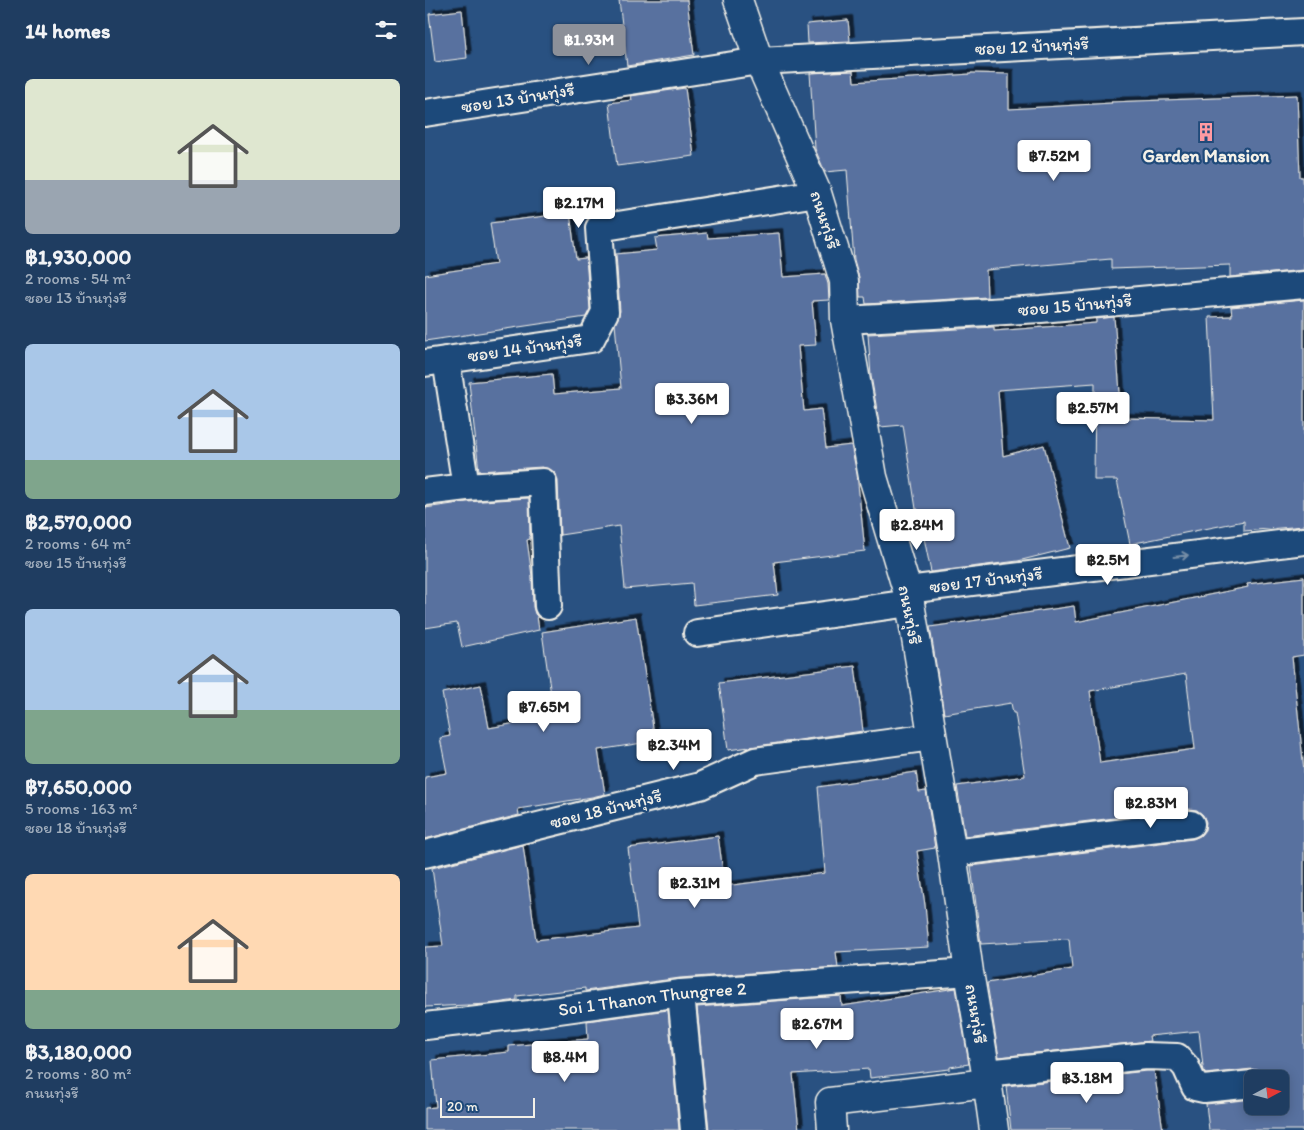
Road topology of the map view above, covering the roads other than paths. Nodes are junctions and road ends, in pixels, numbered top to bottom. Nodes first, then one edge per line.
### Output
1 (738, 0) edge
2 (1304, 32) edge
3 (759, 61) junction
4 (425, 113) edge
5 (817, 193) junction
6 (1304, 284) edge
7 (845, 320) junction
8 (436, 361) edge
9 (466, 487) junction
10 (425, 492) edge
11 (1304, 541) edge
12 (908, 596) junction
13 (548, 606) dead end
14 (697, 632) dead end
15 (932, 737) junction
16 (1191, 824) dead end
17 (953, 853) junction
18 (425, 854) edge
19 (969, 972) junction
20 (681, 993) junction
21 (425, 1026) edge
22 (987, 1078) junction
23 (1244, 1085) edge
24 (695, 1130) edge
25 (832, 1130) edge
26 (994, 1130) edge

1 - 3 street, ถนนทุ่งรี
2 - 3 street, ซอย 12 บ้านทุ่งรี
3 - 4 street, ซอย 13 บ้านทุ่งรี
3 - 5 street, ถนนทุ่งรี
5 - 7 street, ถนนทุ่งรี
5 - 8 street, ซอย 14 บ้านทุ่งรี
6 - 7 street, ซอย 15 บ้านทุ่งรี
7 - 12 street, ถนนทุ่งรี
8 - 9 street
9 - 10 street
9 - 13 street
12 -> 11 street, ซอย 17 บ้านทุ่งรี
12 - 14 street, ซอย 17 บ้านทุ่งรี
12 - 15 street, ถนนทุ่งรี
15 - 17 street, ถนนทุ่งรี
15 - 18 street, ซอย 18 บ้านทุ่งรี
16 - 17 street
17 - 19 street, ถนนทุ่งรี
19 - 20 street, Soi 1 Thanon Thungree 2
19 - 22 street, ถนนทุ่งรี
20 - 21 street, Soi 1 Thanon Thungree 2
20 - 24 street
22 - 23 street
22 - 25 street
22 - 26 street, ถนนทุ่งรี

